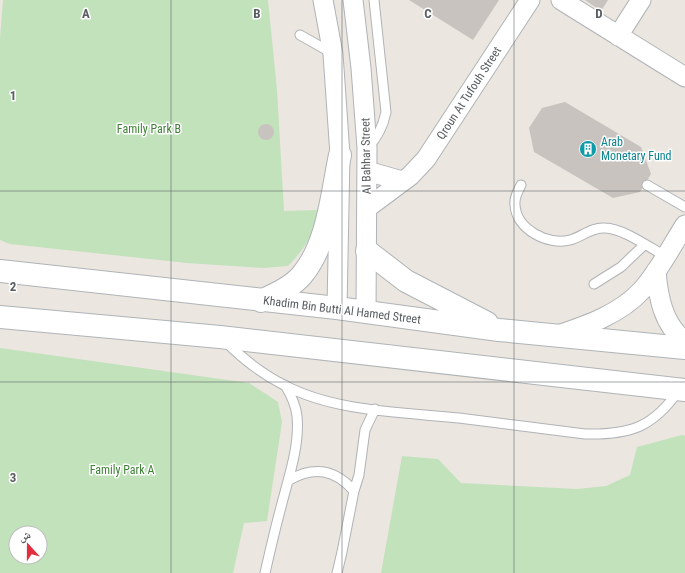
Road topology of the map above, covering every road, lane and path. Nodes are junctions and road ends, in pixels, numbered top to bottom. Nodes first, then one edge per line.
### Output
1 (323, 0) edge
2 (353, 0) edge
3 (374, 0) edge
4 (530, 0) edge
5 (560, 0) edge
6 (641, 0) edge
7 (300, 35) dead end
8 (618, 36) junction
9 (333, 54) junction
10 (685, 77) edge
11 (367, 148) junction
12 (340, 155) junction
13 (367, 171) junction
14 (402, 181) junction
15 (521, 184) dead end
16 (647, 185) dead end
17 (685, 207) edge
18 (367, 208) junction
19 (685, 225) edge
20 (644, 245) junction
21 (367, 251) junction
22 (661, 263) junction
23 (0, 271) edge
24 (594, 284) dead end
25 (261, 301) junction
26 (337, 308) junction
27 (366, 312) junction
28 (0, 317) edge
29 (499, 330) junction
30 (558, 335) junction
31 (220, 337) junction
32 (685, 341) edge
33 (685, 348) edge
34 (285, 385) junction
35 (682, 389) edge
36 (375, 409) junction
37 (289, 480) junction
38 (354, 491) junction
39 (265, 573) edge
40 (337, 573) edge

1 - 9 street
2 - 11 street, Al Bahhar Street
3 - 11 lane
4 - 14 street, Qroun At Tufouh Street
5 - 8 street
6 - 8 street
7 - 9 lane
8 - 10 street
9 - 12 street
11 - 13 street, Al Bahhar Street
12 - 25 street
12 - 26 street
13 - 14 street
13 - 18 street, Al Bahhar Street
14 - 18 street, Qroun At Tufouh Street
15 - 20 lane
16 - 17 lane
18 - 21 street, Al Bahhar Street
19 - 22 street
20 - 22 lane
20 - 24 lane
21 - 27 street, Al Bahhar Street
21 - 29 street
22 - 30 street
22 - 32 street
23 - 25 street, Khadim Bin Butti Al Hamed Street
25 - 26 street, Khadim Bin Butti Al Hamed Street
26 - 27 street, Khadim Bin Butti Al Hamed Street
27 - 29 street, Khadim Bin Butti Al Hamed Street
28 - 31 street
29 - 30 street, Khadim Bin Butti Al Hamed Street
30 - 33 street, Khadim Bin Butti Al Hamed Street
31 - 34 lane
31 - 35 street
34 - 36 lane
34 - 37 lane
35 - 36 lane
36 - 38 lane
37 - 38 lane
37 - 39 lane
38 - 40 lane

